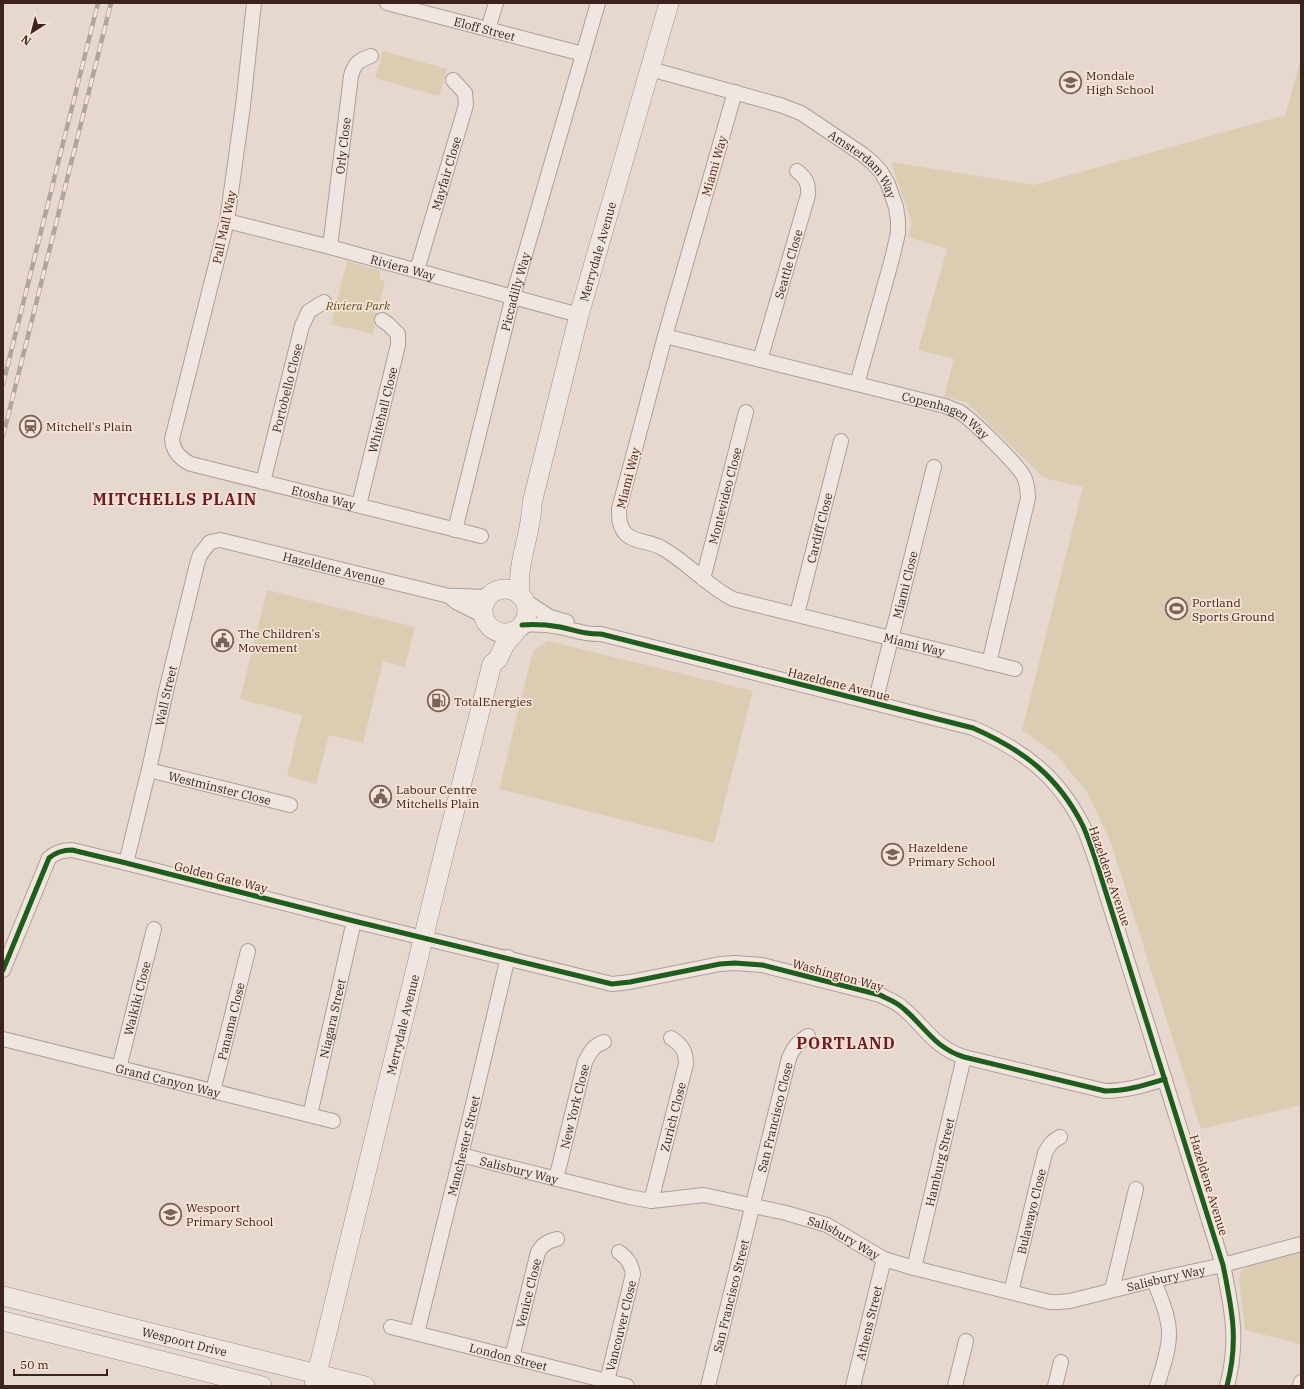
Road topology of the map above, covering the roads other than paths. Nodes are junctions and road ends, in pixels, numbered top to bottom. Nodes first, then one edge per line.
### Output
1 (254, 3) edge
2 (387, 3) edge
3 (496, 3) edge
4 (598, 3) edge
5 (670, 3) edge
6 (488, 29) junction
7 (583, 54) junction
8 (371, 56) dead end
9 (650, 69) junction
10 (453, 80) dead end
11 (735, 92) junction
12 (797, 172) dead end
13 (227, 221) junction
14 (330, 246) junction
15 (417, 270) junction
16 (513, 296) junction
17 (324, 302) dead end
18 (579, 314) junction
19 (382, 320) dead end
20 (664, 336) junction
21 (760, 360) junction
22 (857, 384) junction
23 (746, 412) dead end
24 (841, 441) dead end
25 (173, 447) joint
26 (934, 467) dead end
27 (264, 482) junction
28 (532, 503) junction
29 (359, 505) junction
30 (455, 530) junction
31 (481, 536) dead end
32 (220, 540) joint
33 (703, 579) junction
34 (491, 594) junction
35 (449, 596) junction
36 (522, 597) junction
37 (797, 614) junction
38 (485, 619) junction
39 (519, 628) junction
40 (601, 634) junction
41 (892, 638) junction
42 (989, 663) junction
43 (492, 664) junction
44 (1015, 669) dead end
45 (875, 702) junction
46 (149, 770) junction
47 (290, 805) dead end
48 (126, 863) junction
49 (354, 921) junction
50 (154, 928) dead end
51 (425, 937) junction
52 (248, 951) dead end
53 (508, 957) junction
54 (3, 970) edge
55 (808, 1036) dead end
56 (671, 1038) dead end
57 (3, 1039) edge
58 (604, 1042) dead end
59 (964, 1057) junction
60 (119, 1068) junction
61 (1165, 1079) junction
62 (213, 1091) junction
63 (310, 1115) junction
64 (333, 1121) dead end
65 (1060, 1137) dead end
66 (461, 1155) junction
67 (556, 1179) junction
68 (1136, 1189) dead end
69 (651, 1201) junction
70 (752, 1206) junction
71 (557, 1239) dead end
72 (1301, 1244) edge
73 (619, 1252) dead end
74 (884, 1259) junction
75 (1223, 1265) junction
76 (914, 1268) junction
77 (1154, 1280) junction
78 (1112, 1290) junction
79 (1011, 1292) junction
80 (3, 1296) edge
81 (3, 1321) edge
82 (391, 1327) dead end
83 (417, 1333) junction
84 (966, 1341) dead end
85 (512, 1357) junction
86 (1061, 1362) dead end
87 (316, 1380) edge
88 (607, 1381) junction
89 (1301, 1382) edge
90 (262, 1386) edge
91 (365, 1386) edge
92 (627, 1386) edge
93 (708, 1386) edge
94 (853, 1386) edge
95 (955, 1386) edge
96 (1055, 1386) edge
97 (1157, 1386) edge
98 (1227, 1386) edge
99 (1300, 1386) edge

1 - 13 street, Pall Mall Way
2 - 6 street, Eloff Street
3 - 6 street
4 - 7 street, Piccadilly Way
5 - 9 street, Merrydale Avenue
6 - 7 street, Eloff Street
7 - 16 street, Piccadilly Way
8 - 14 street, Orly Close
9 - 11 street, Amsterdam Way
9 - 18 street, Merrydale Avenue
10 - 15 street, Mayfair Close
11 - 20 street, Miami Way
11 - 22 street, Amsterdam Way
12 - 21 street, Seattle Close
13 - 14 street, Riviera Way
13 - 25 street, Pall Mall Way
14 - 15 street, Riviera Way
15 - 16 street, Riviera Way
16 - 18 street, Riviera Way
16 - 30 street, Piccadilly Way
17 - 27 street, Portobello Close
18 - 28 street, Merrydale Avenue
19 - 29 street, Whitehall Close
20 - 21 street, Copenhagen Way
20 - 33 street, Miami Way
21 - 22 street, Copenhagen Way
22 - 42 street, Copenhagen Way
23 - 33 street, Montevideo Close
24 - 37 street, Cardiff Close
25 - 27 street, Etosha Way
26 - 41 street, Miami Close
27 - 29 street, Etosha Way
28 - 34 street, Merrydale Avenue
28 - 36 street, Merrydale Avenue
29 - 30 street, Etosha Way
30 - 31 street, Etosha Way
32 - 35 street, Hazeldene Avenue
32 - 46 street, Wall Street
33 - 37 street, Miami Way
34 - 35 street, Hazeldene Avenue
34 - 36 street
34 - 38 street
35 - 38 street, Hazeldene Avenue
36 - 39 street
36 - 40 street, Hazeldene Avenue
37 - 41 street, Miami Way
38 - 39 street
38 - 43 street, Merrydale Avenue
39 - 40 street, Hazeldene Avenue
39 - 43 street, Merrydale Avenue
40 - 45 street, Hazeldene Avenue
41 - 42 street, Miami Way
41 - 45 street, Miami Close
42 - 44 street, Miami Way
43 - 51 street, Merrydale Avenue
45 - 61 street, Hazeldene Avenue
46 - 47 street, Westminster Close
46 - 48 street, Wall Street
48 - 49 street, Golden Gate Way
48 - 54 street, Golden Gate Way
49 - 51 street, Golden Gate Way
49 - 63 street, Niagara Street
50 - 60 street, Waikiki Close
51 - 53 street, Golden Gate Way
51 - 87 street, Merrydale Avenue
52 - 62 street, Panama Close
53 - 59 street, Washington Way
53 - 66 street, Manchester Street
55 - 70 street, San Francisco Close
56 - 69 street, Zurich Close
57 - 60 street, Grand Canyon Way
58 - 67 street, New York Close
59 - 61 street, Washington Way
59 - 76 street, Hamburg Street
60 - 62 street, Grand Canyon Way
61 - 75 street, Hazeldene Avenue
62 - 63 street, Grand Canyon Way
63 - 64 street, Grand Canyon Way
65 - 79 street, Bulawayo Close
66 - 67 street, Salisbury Way
66 - 83 street, Manchester Street
67 - 69 street, Salisbury Way
68 - 78 street
69 - 70 street, Salisbury Way
70 - 74 street, Salisbury Way
70 - 93 street, San Francisco Street
71 - 85 street, Venice Close
72 - 75 street, Salisbury Way
73 - 88 street, Vancouver Close
74 - 76 street, Salisbury Way
74 - 94 street, Athens Street
75 - 77 street, Salisbury Way
75 - 98 street, Hazeldene Avenue
76 - 79 street, Salisbury Way
77 - 78 street, Salisbury Way
77 - 97 street
78 - 79 street, Salisbury Way
80 - 87 street, Wespoort Drive
81 - 90 street, Wespoort Drive
82 - 83 street, London Street
83 - 85 street, London Street
84 - 95 street
85 - 88 street, London Street
86 - 96 street
87 - 91 street, Wespoort Drive
88 - 92 street, London Street
89 - 99 street

